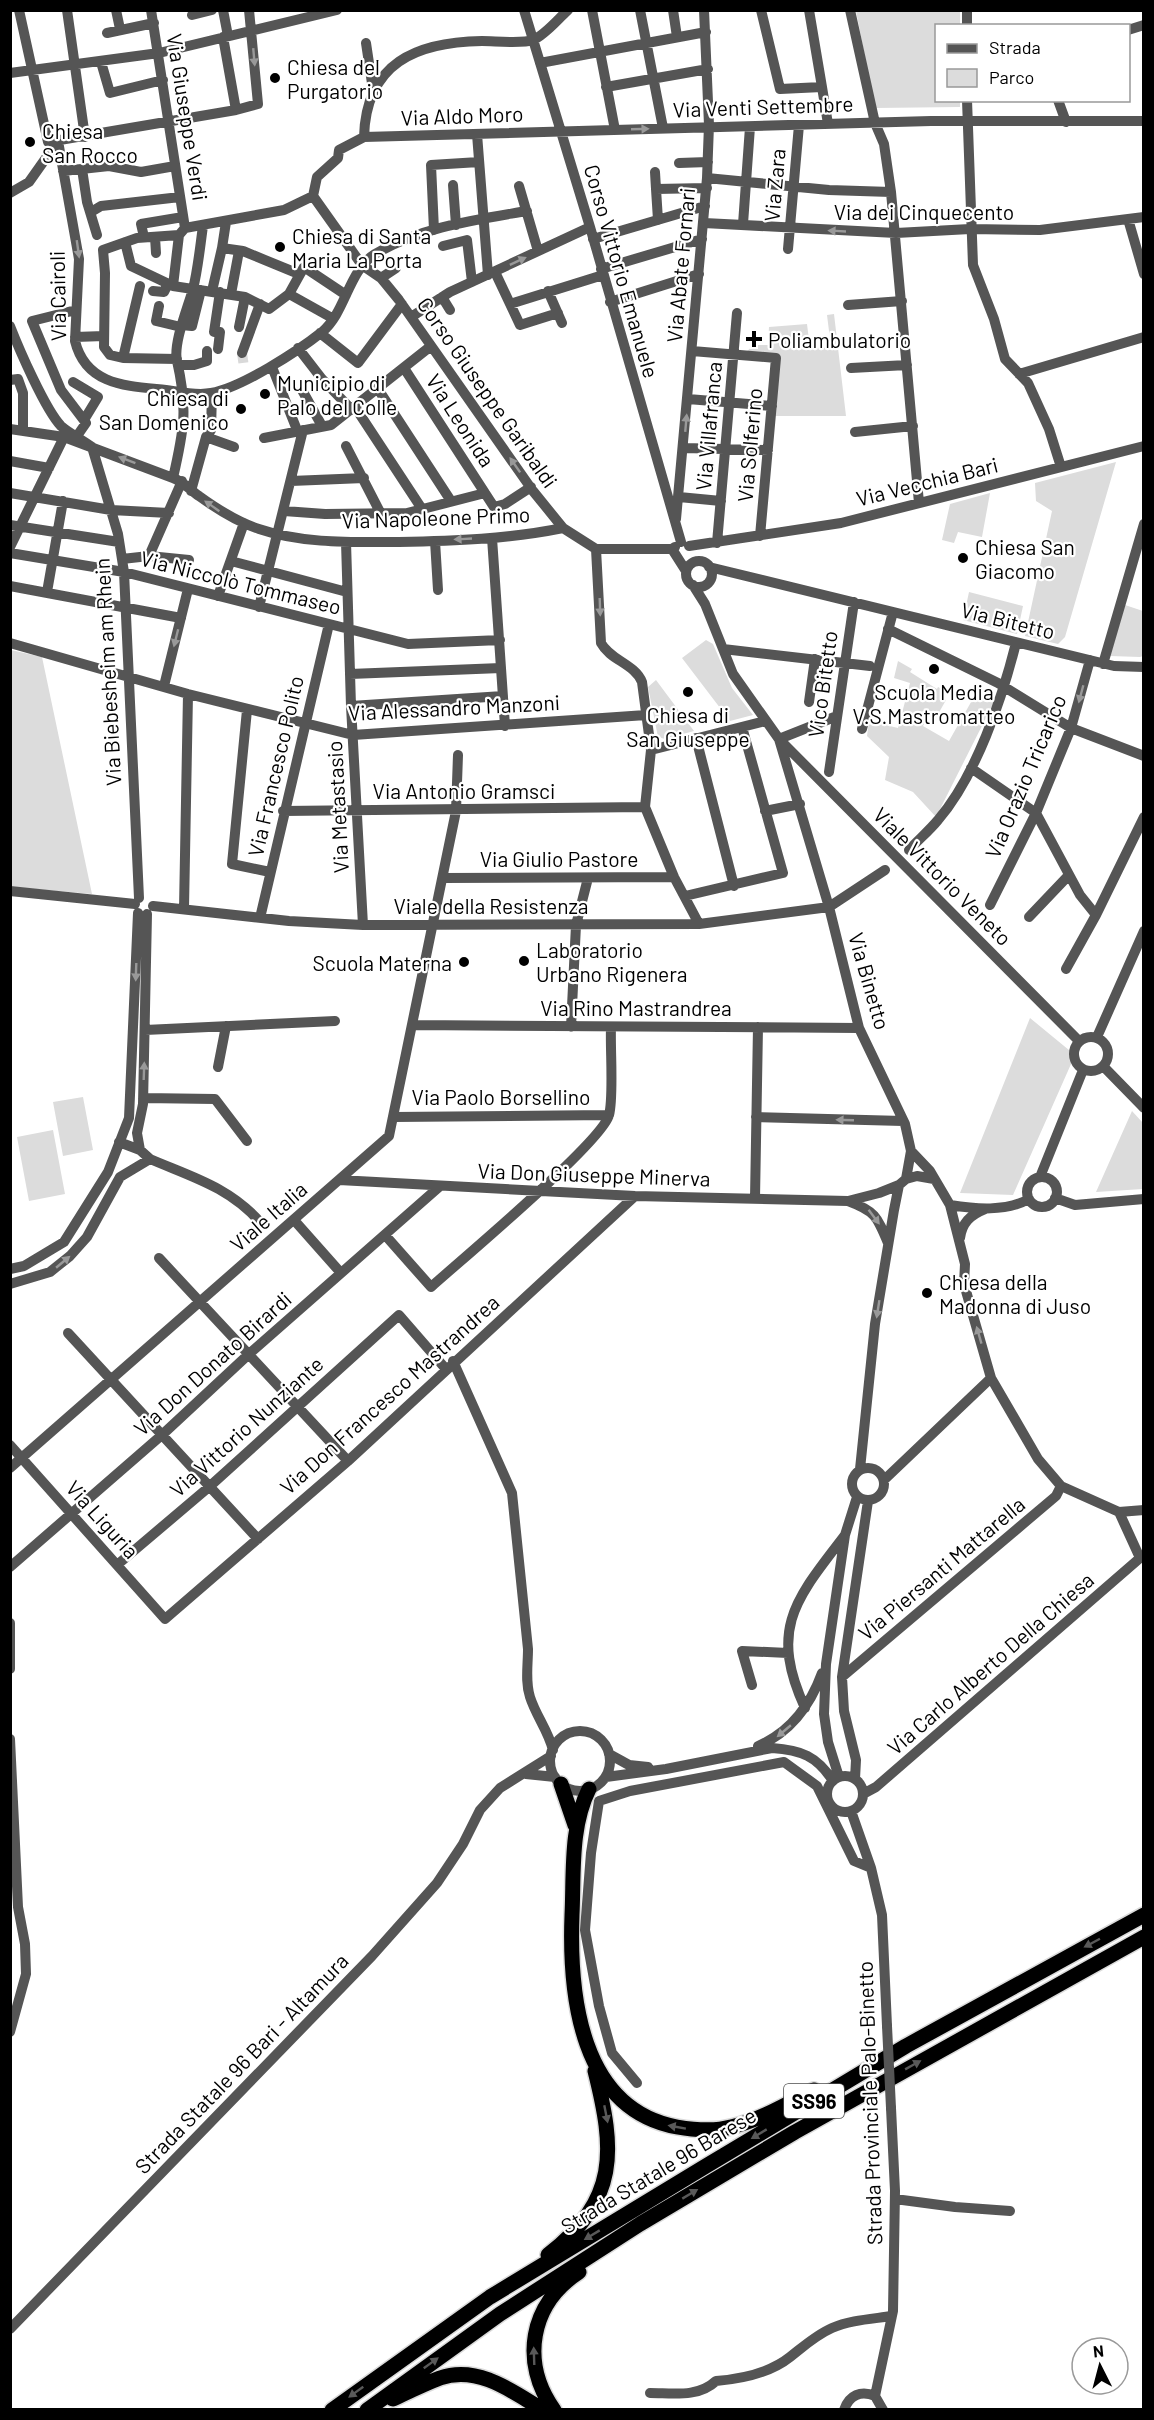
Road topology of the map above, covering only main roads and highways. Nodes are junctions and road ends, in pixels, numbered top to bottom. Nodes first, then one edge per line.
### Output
1 (558, 1780) road end
2 (589, 1789) road end
3 (576, 1828) junction
4 (1143, 1915) edge
5 (1143, 1937) edge
6 (906, 2046) junction
7 (592, 2057) junction
8 (640, 2224) junction
9 (490, 2297) junction
10 (332, 2409) edge
11 (367, 2409) edge
12 (543, 2409) edge
13 (554, 2409) edge

1 - 3 highway
2 - 3 highway
3 - 7 highway
4 -> 6 highway, Strada Statale 96 Barese / SS96
8 -> 5 highway, Strada Statale 96 Barese / SS96
6 -> 7 highway
6 -> 9 highway, Strada Statale 96 Barese / SS96
7 -> 9 highway
11 -> 8 highway, Strada Statale 96 Barese / SS96
13 -> 8 highway
9 -> 10 highway, Strada Statale 96 Barese / SS96
11 - 12 highway

